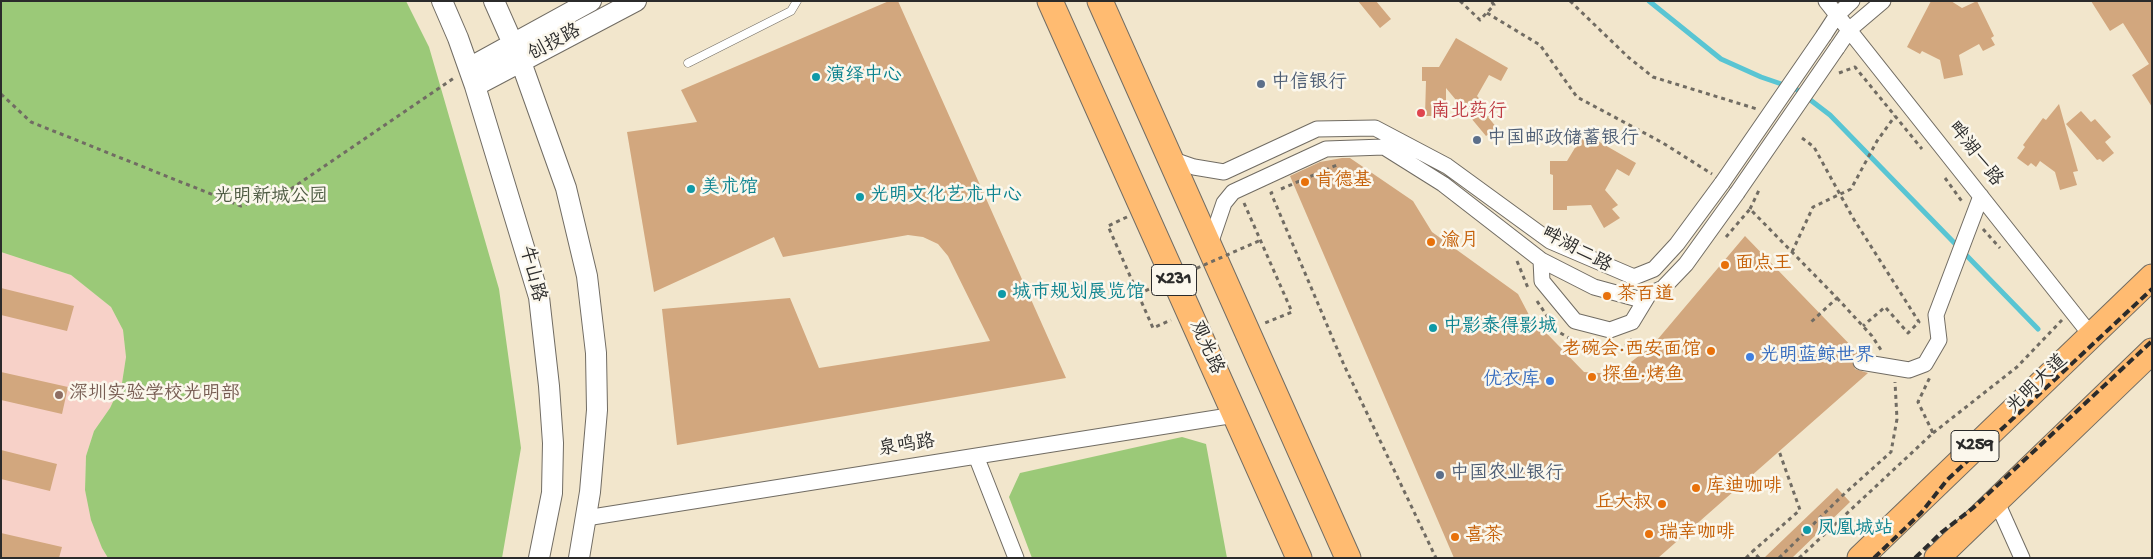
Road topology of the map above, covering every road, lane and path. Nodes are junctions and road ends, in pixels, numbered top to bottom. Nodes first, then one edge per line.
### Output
1 (442, 1) edge
2 (494, 1) edge
3 (591, 1) edge
4 (636, 1) edge
5 (797, 1) edge
6 (1050, 1) edge
7 (1100, 1) edge
8 (1460, 1) edge
9 (1491, 1) edge
10 (1570, 1) edge
11 (1826, 1) edge
12 (1852, 1) edge
13 (1883, 1) edge
14 (1487, 13) junction
15 (1837, 15) junction
16 (1850, 29) junction
17 (512, 44) junction
18 (521, 62) junction
19 (688, 63) dead end
20 (472, 77) junction
21 (1831, 77) dead end
22 (1, 94) edge
23 (1763, 112) dead end
24 (1894, 116) junction
25 (1802, 138) dead end
26 (1924, 152) dead end
27 (1171, 159) junction
28 (1342, 163) dead end
29 (1942, 174) dead end
30 (1737, 194) junction
31 (1840, 194) junction
32 (1981, 196) junction
33 (1244, 201) dead end
34 (1750, 209) junction
35 (1968, 210) dead end
36 (1980, 225) dead end
37 (1108, 226) dead end
38 (1261, 240) junction
39 (1210, 244) junction
40 (1719, 245) dead end
41 (1792, 250) junction
42 (2005, 254) dead end
43 (1515, 258) dead end
44 (1542, 260) junction
45 (2152, 277) edge
46 (1138, 294) junction
47 (1649, 294) junction
48 (1837, 298) junction
49 (2057, 312) dead end
50 (1811, 322) dead end
51 (1863, 326) junction
52 (1153, 328) dead end
53 (1248, 330) junction
54 (2090, 334) junction
55 (1633, 338) dead end
56 (2152, 351) edge
57 (1887, 357) dead end
58 (1861, 362) dead end
59 (1934, 369) dead end
60 (1894, 380) dead end
61 (1235, 415) junction
62 (1933, 433) junction
63 (1779, 451) dead end
64 (976, 456) junction
65 (1996, 500) junction
66 (586, 518) junction
67 (1753, 552) junction
68 (539, 558) edge
69 (579, 558) edge
70 (1016, 558) edge
71 (1299, 558) edge
72 (1348, 558) edge
73 (1436, 558) edge
74 (1746, 558) edge
75 (1759, 558) edge
76 (1779, 558) edge
77 (1799, 558) edge
78 (1860, 558) edge
79 (1936, 558) edge
80 (2022, 558) edge

1 - 20 street, 牛山路
2 - 17 street
3 - 17 street, 创投路
4 - 18 street, 创投路
5 - 19 lane
6 - 61 main road, 观光路 / X231
7 - 27 main road, X231
8 - 14 path
9 - 14 path
10 - 23 path
11 - 15 street, 畔湖一路
12 - 15 street, 畔湖二路
13 - 16 street, 畔湖二路
14 - 30 path
15 - 16 street, 畔湖一路
15 - 27 street, 畔湖二路, bridge
16 - 30 street, 畔湖二路, bridge
16 - 32 street, 畔湖一路
17 - 18 street
17 - 20 street, 创投路
18 - 20 street, 创投路
18 - 66 street
20 - 22 path
20 - 68 street, 牛山路
21 - 24 path
24 - 26 path
24 - 31 path
25 - 31 path
27 - 39 main road, X231
28 - 73 path
29 - 35 path
30 - 34 path
30 - 47 street, 畔湖二路
31 - 41 path
31 - 51 path
32 - 54 street, 畔湖一路
32 - 58 street
33 - 38 path
34 - 40 path
34 - 41 path
36 - 42 path
37 - 46 path
38 - 46 path, bridge
38 - 53 path
39 - 44 street, 畔湖二路
39 - 53 main road, X231
41 - 48 path
43 - 55 path
44 - 47 street, 畔湖二路
44 - 47 street
45 - 54 main road, 光明大道 / X259
46 - 52 path
48 - 50 path
48 - 51 path
49 - 62 path
51 - 57 path
53 - 72 main road, X231
54 - 78 main road, 光明大道 / X259
56 - 65 main road, X259
59 - 62 path
60 - 76 path
61 - 64 street, 泉鸣路
61 - 71 main road, 观光路 / X231
62 - 77 path
63 - 67 path
64 - 66 street, 泉鸣路
64 - 70 street
65 - 79 main road, X259
65 - 80 street
66 - 69 street
67 - 74 path
67 - 75 path

